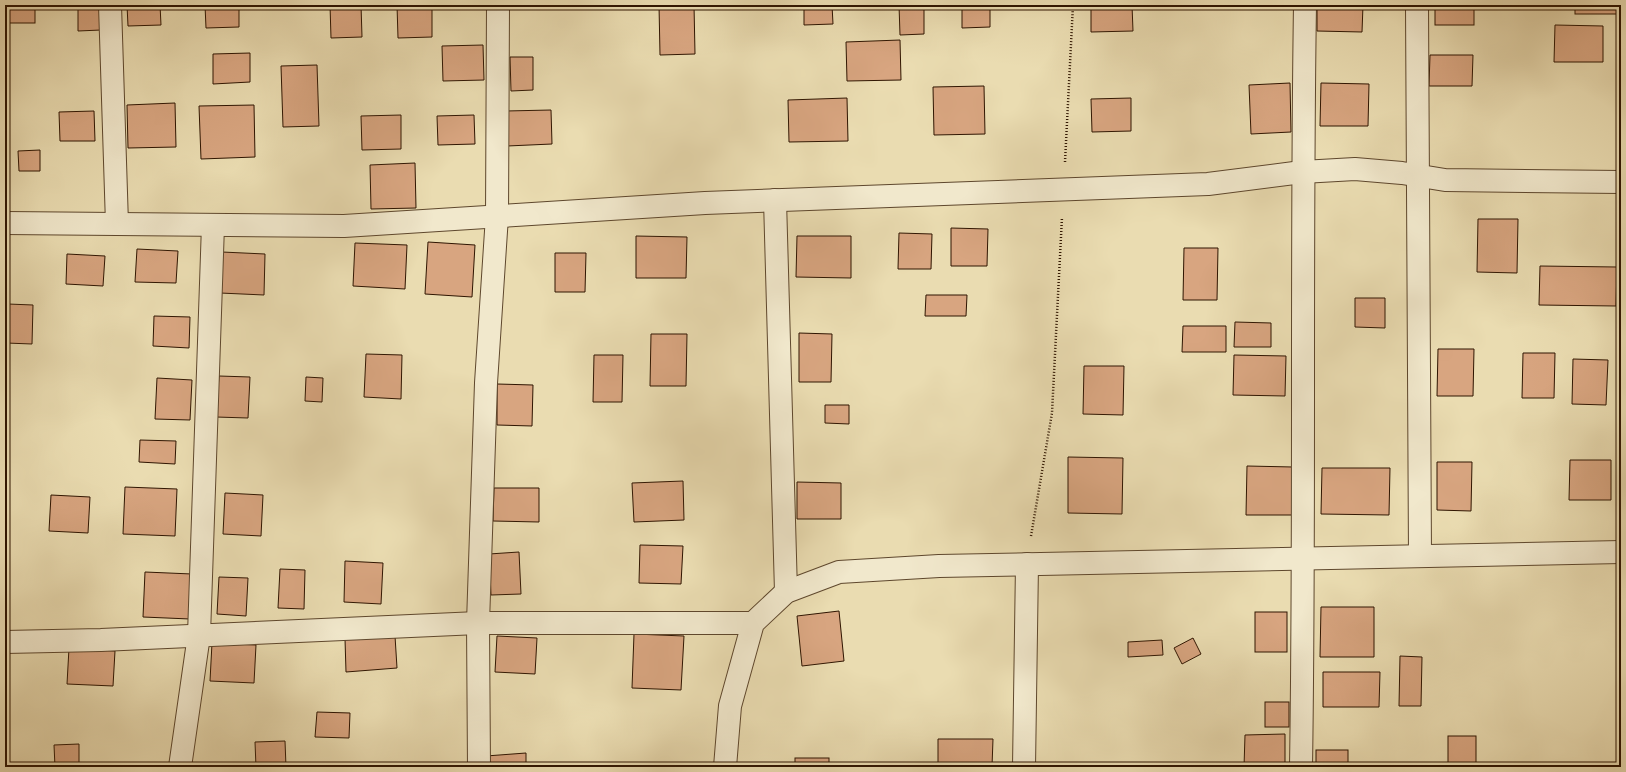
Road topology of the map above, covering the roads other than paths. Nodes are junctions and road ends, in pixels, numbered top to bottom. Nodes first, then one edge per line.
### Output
1 (110, 5) edge
2 (498, 5) edge
3 (1305, 5) edge
4 (1417, 5) edge
5 (1302, 172) junction
6 (1418, 176) junction
7 (1621, 182) edge
8 (775, 200) junction
9 (497, 216) junction
10 (5, 223) edge
11 (116, 224) junction
12 (213, 225) junction
13 (1621, 552) edge
14 (1420, 556) junction
15 (1304, 558) junction
16 (1027, 564) junction
17 (786, 592) junction
18 (478, 622) junction
19 (753, 623) junction
20 (199, 635) junction
21 (5, 642) edge
22 (180, 767) edge
23 (479, 767) edge
24 (725, 767) edge
25 (1024, 767) edge
26 (1302, 767) edge

1 - 11 street
2 - 9 street
3 - 5 street
4 - 6 street
5 - 6 street
5 - 8 street
5 - 15 street
6 - 7 street
6 - 14 street
8 - 9 street
8 - 17 street
9 - 12 street
9 - 18 street
10 - 11 street
11 - 12 street
12 - 20 street
13 - 14 street
14 - 15 street
15 - 16 street
15 - 26 street
16 - 17 street
16 - 25 street
17 - 19 street
18 - 19 street
18 - 20 street
18 - 23 street
19 - 24 street
20 - 21 street
20 - 22 street

